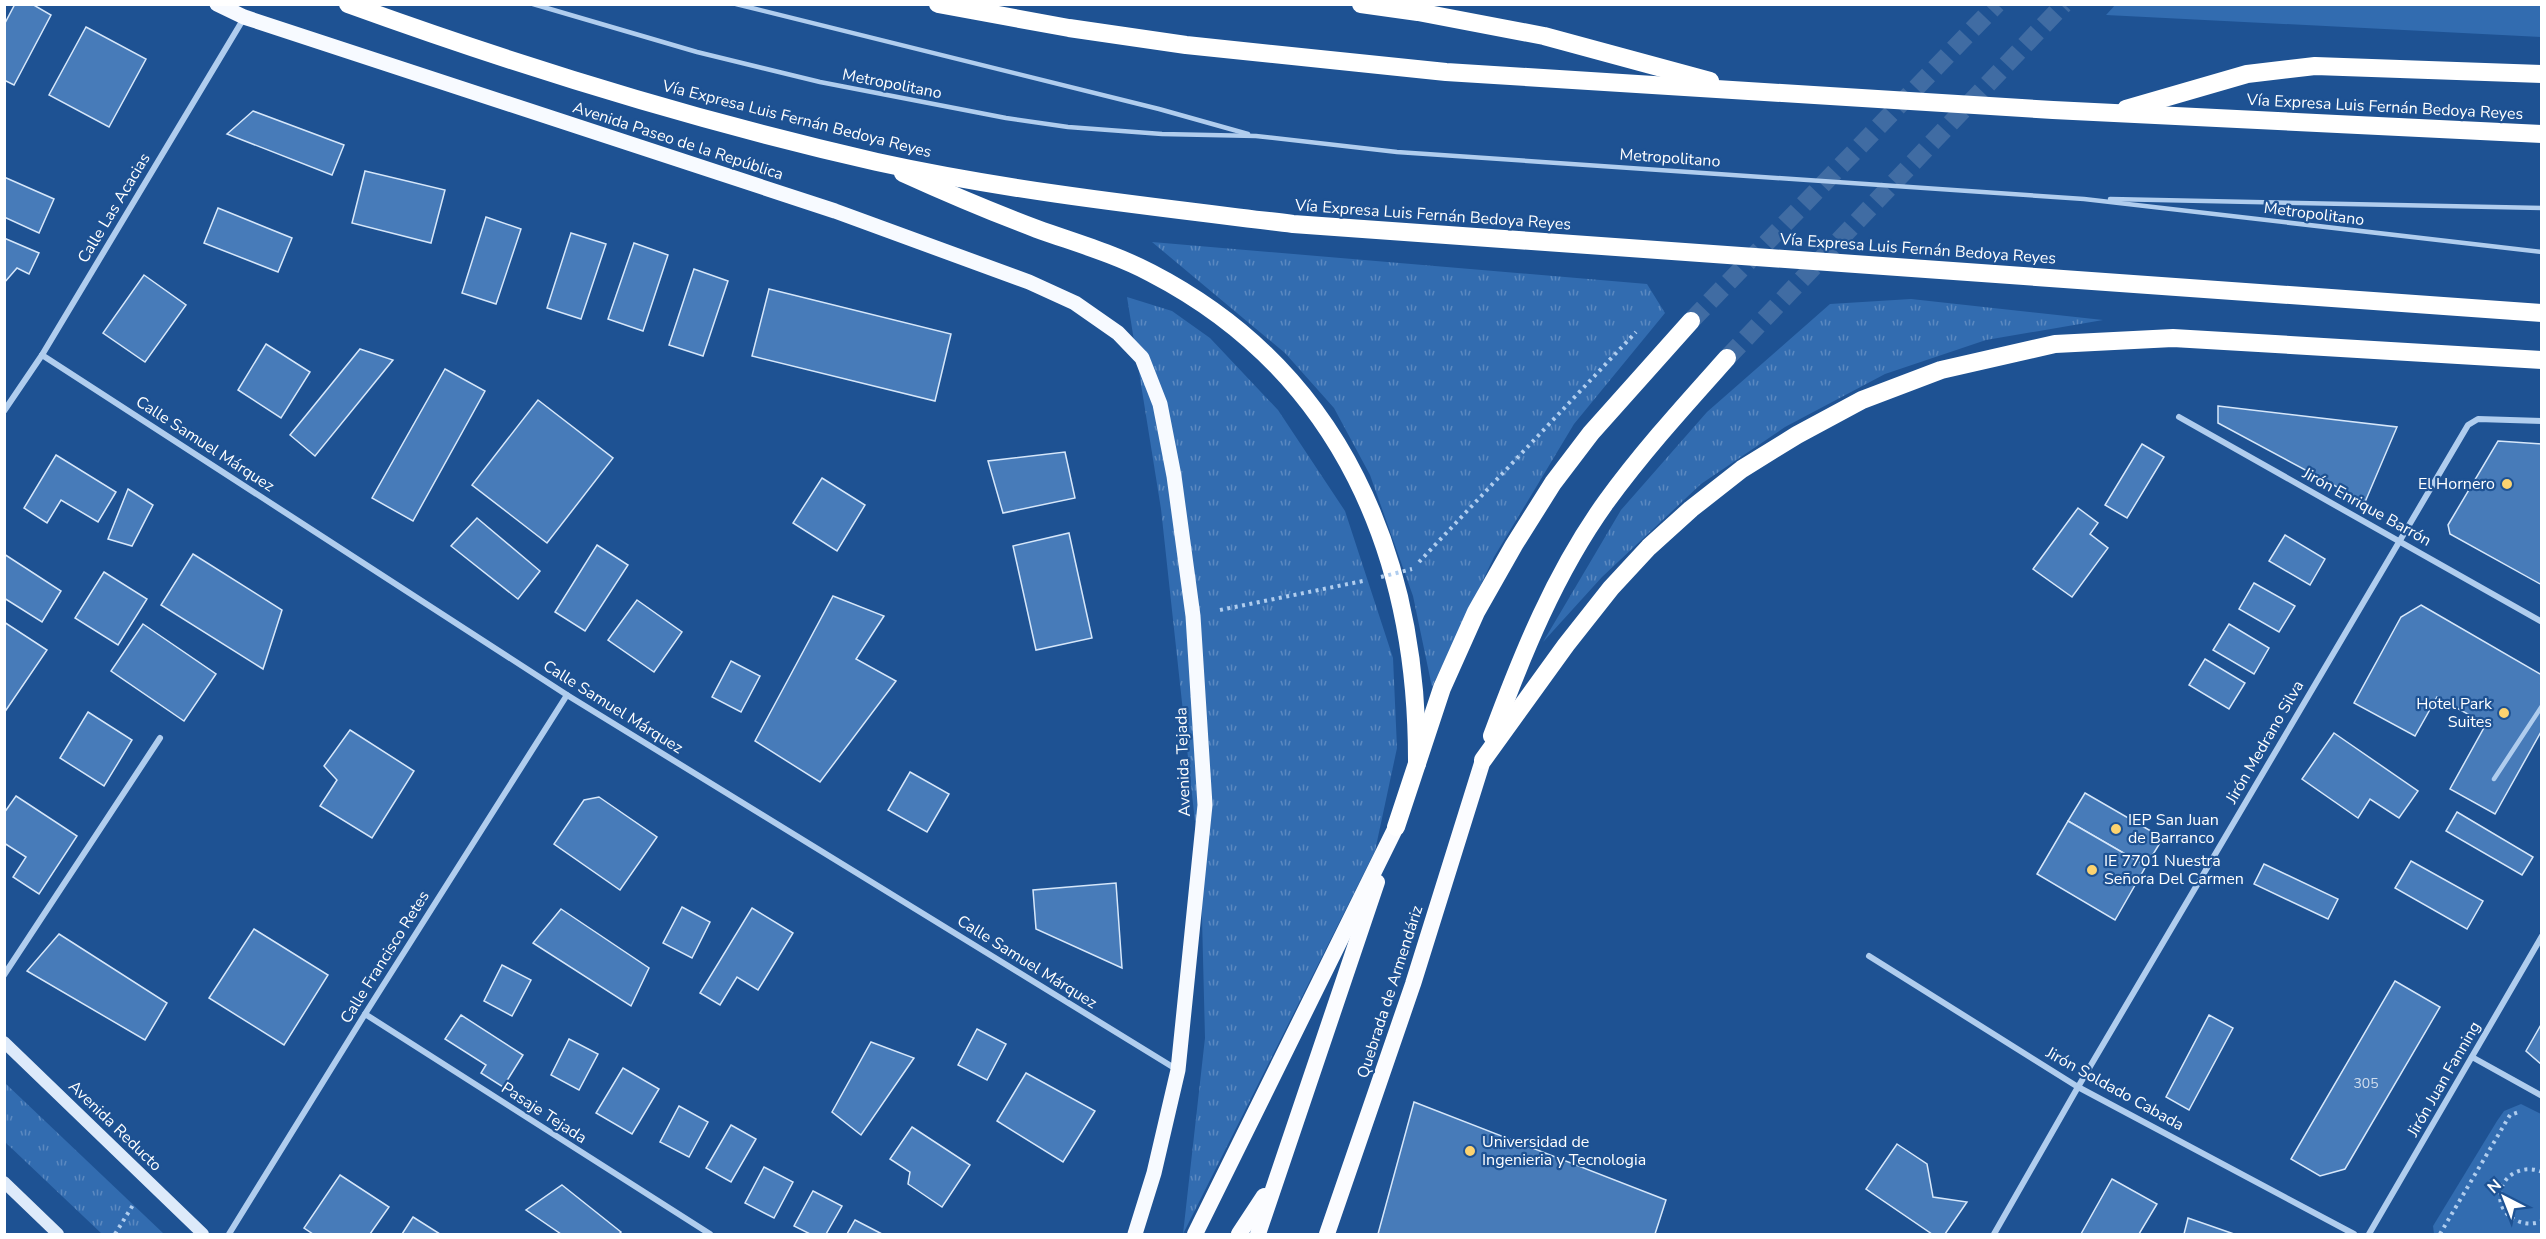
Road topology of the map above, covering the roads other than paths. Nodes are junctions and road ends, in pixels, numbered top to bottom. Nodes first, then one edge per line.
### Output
1 (217, 4) edge
2 (348, 4) edge
3 (533, 4) edge
4 (736, 4) edge
5 (938, 4) edge
6 (1361, 4) edge
7 (244, 17) junction
8 (2541, 74) edge
9 (1749, 92) junction
10 (2111, 113) junction
11 (2541, 134) edge
12 (1256, 136) junction
13 (880, 162) junction
14 (2084, 199) junction
15 (2541, 208) edge
16 (2541, 252) edge
17 (2541, 313) edge
18 (1691, 321) tunnel mouth
19 (1118, 333) joint
20 (42, 355) junction
21 (1727, 358) tunnel mouth
22 (2541, 360) edge
23 (4, 411) edge
24 (2179, 417) dead end
25 (2541, 421) edge
26 (2399, 541) junction
27 (2541, 622) edge
28 (567, 695) junction
29 (2541, 706) edge
30 (160, 738) dead end
31 (1483, 760) junction
32 (1417, 764) junction
33 (2493, 778) dead end
34 (1395, 827) junction
35 (2541, 936) edge
36 (1869, 956) dead end
37 (4, 975) edge
38 (364, 1014) junction
39 (4, 1042) edge
40 (2472, 1057) junction
41 (1178, 1070) junction
42 (2078, 1087) junction
43 (2541, 1096) edge
44 (1278, 1175) junction
45 (4, 1182) edge
46 (58, 1234) edge
47 (203, 1234) edge
48 (229, 1234) edge
49 (710, 1234) edge
50 (1135, 1234) edge
51 (1195, 1234) edge
52 (1239, 1234) edge
53 (1258, 1234) edge
54 (1327, 1234) edge
55 (1994, 1234) edge
56 (2354, 1234) edge
57 (2369, 1234) edge

1 - 7 main road, Avenida Paseo de la República
2 - 13 highway, Vía Expresa Luis Fernán Bedoya Reyes
3 - 12 lane, Metropolitano
4 - 12 lane, Metropolitano
5 - 9 highway, Vía Expresa Luis Fernán Bedoya Reyes
6 - 9 highway
7 - 19 main road, Avenida Paseo de la República
7 - 20 street, Calle Las Acacias
8 - 10 highway
9 - 10 highway, Vía Expresa Luis Fernán Bedoya Reyes
10 - 11 highway, Vía Expresa Luis Fernán Bedoya Reyes
12 - 14 lane, Metropolitano
13 - 17 highway, Vía Expresa Luis Fernán Bedoya Reyes
13 - 32 highway
14 - 15 lane, Metropolitano
14 - 16 lane, Metropolitano
18 - 32 highway
19 - 41 main road, Avenida Tejada
20 - 23 street, Calle Las Acacias
20 - 28 street, Calle Samuel Márquez
21 - 31 highway
22 - 31 highway
24 - 26 street, Jirón Enrique Barrón
25 - 26 street, Jirón Medrano Silva
26 - 27 street, Jirón Enrique Barrón
26 - 42 street, Jirón Medrano Silva
28 - 38 street, Calle Francisco Retes
28 - 41 street, Calle Samuel Márquez
29 - 33 lane
30 - 37 street
31 - 54 highway, Quebrada de Armendáriz
32 - 34 highway
34 - 44 highway
34 - 51 highway
35 - 40 street, Jirón Juan Fanning
36 - 42 street, Jirón Soldado Cabada
38 - 48 street, Calle Francisco Retes
38 - 49 street, Pasaje Tejada
39 - 47 main road, Avenida Reducto
40 - 43 street
40 - 57 street, Jirón Juan Fanning
41 - 50 main road, Avenida Tejada
42 - 55 street, Jirón Medrano Silva
42 - 56 street, Jirón Soldado Cabada
44 - 52 highway
44 - 53 highway
45 - 46 main road

